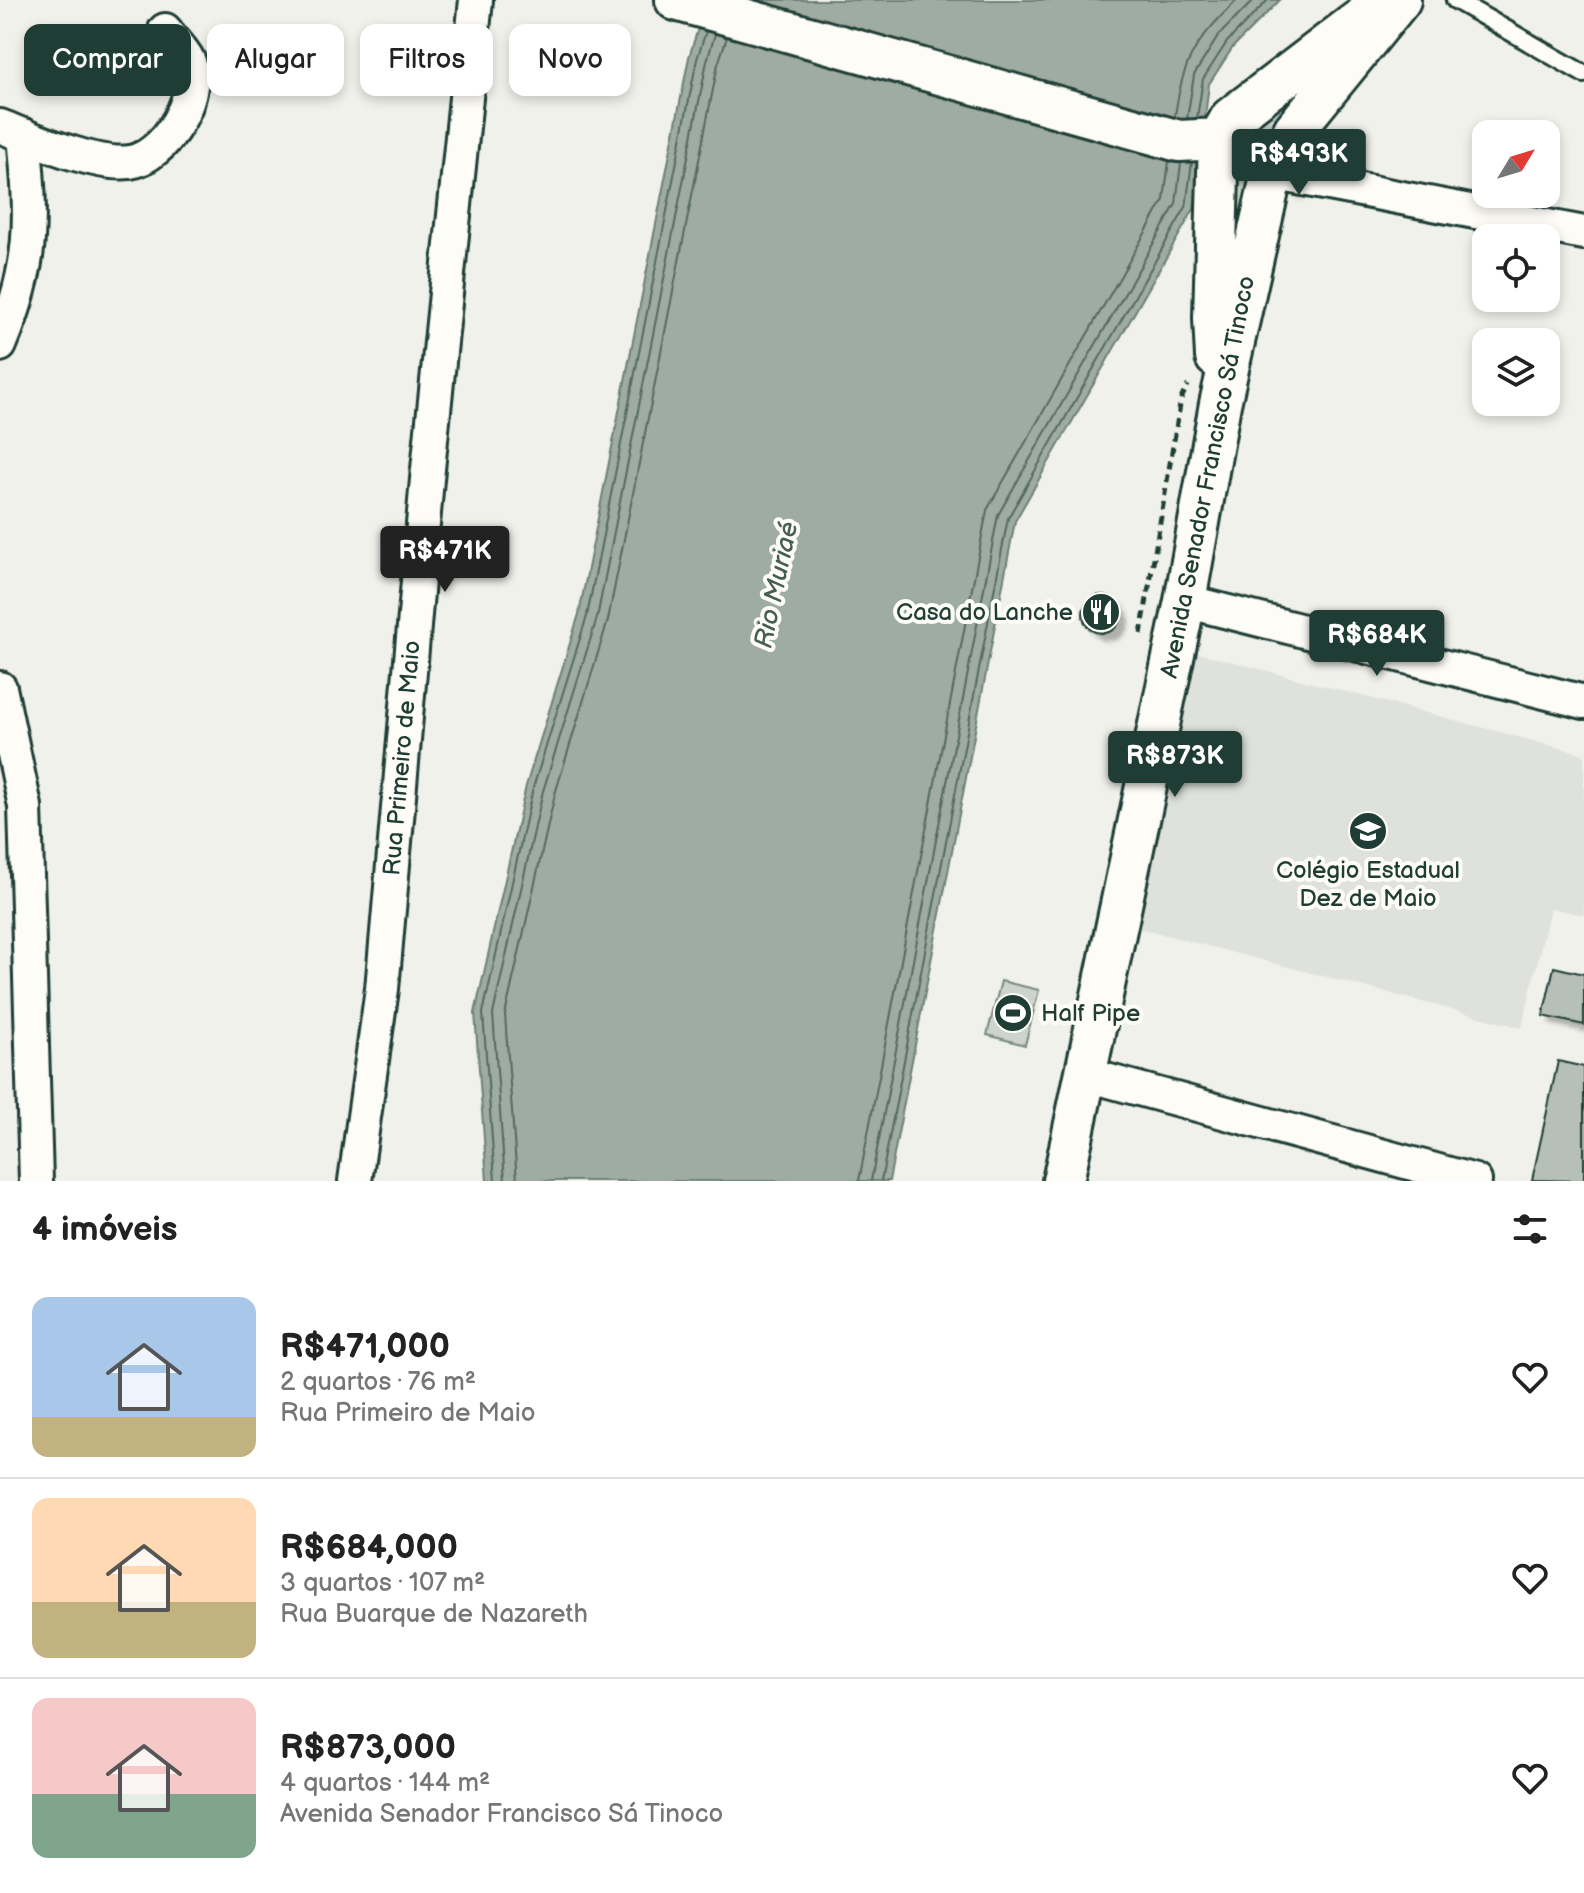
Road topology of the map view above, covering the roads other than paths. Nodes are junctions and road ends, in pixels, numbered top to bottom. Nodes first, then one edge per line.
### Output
1 (476, 0) edge
2 (676, 0) edge
3 (1387, 0) edge
4 (1400, 0) edge
5 (1455, 0) edge
6 (1584, 74) edge
7 (187, 96) edge
8 (12, 130) edge
9 (1219, 139) junction
10 (1272, 173) junction
11 (1584, 233) edge
12 (0, 345) edge
13 (1206, 391) junction
14 (1185, 601) junction
15 (0, 688) edge
16 (1584, 702) edge
17 (1084, 1074) junction
18 (36, 1181) edge
19 (355, 1181) edge
20 (1063, 1181) edge
21 (1475, 1181) edge

1 - 19 street, Rua Primeiro de Maio
2 - 9 street
3 - 9 street
4 - 10 street, Avenida Senador Francisco Sá Tinoco
5 - 6 lane
7 - 8 street
8 - 12 street
9 - 13 street
10 - 11 street
10 - 13 street, Avenida Senador Francisco Sá Tinoco
13 - 14 street, Avenida Senador Francisco Sá Tinoco
14 - 16 street
14 - 17 street, Avenida Senador Francisco Sá Tinoco
15 - 18 street
17 - 20 street, Avenida Senador Francisco Sá Tinoco
17 - 21 street

